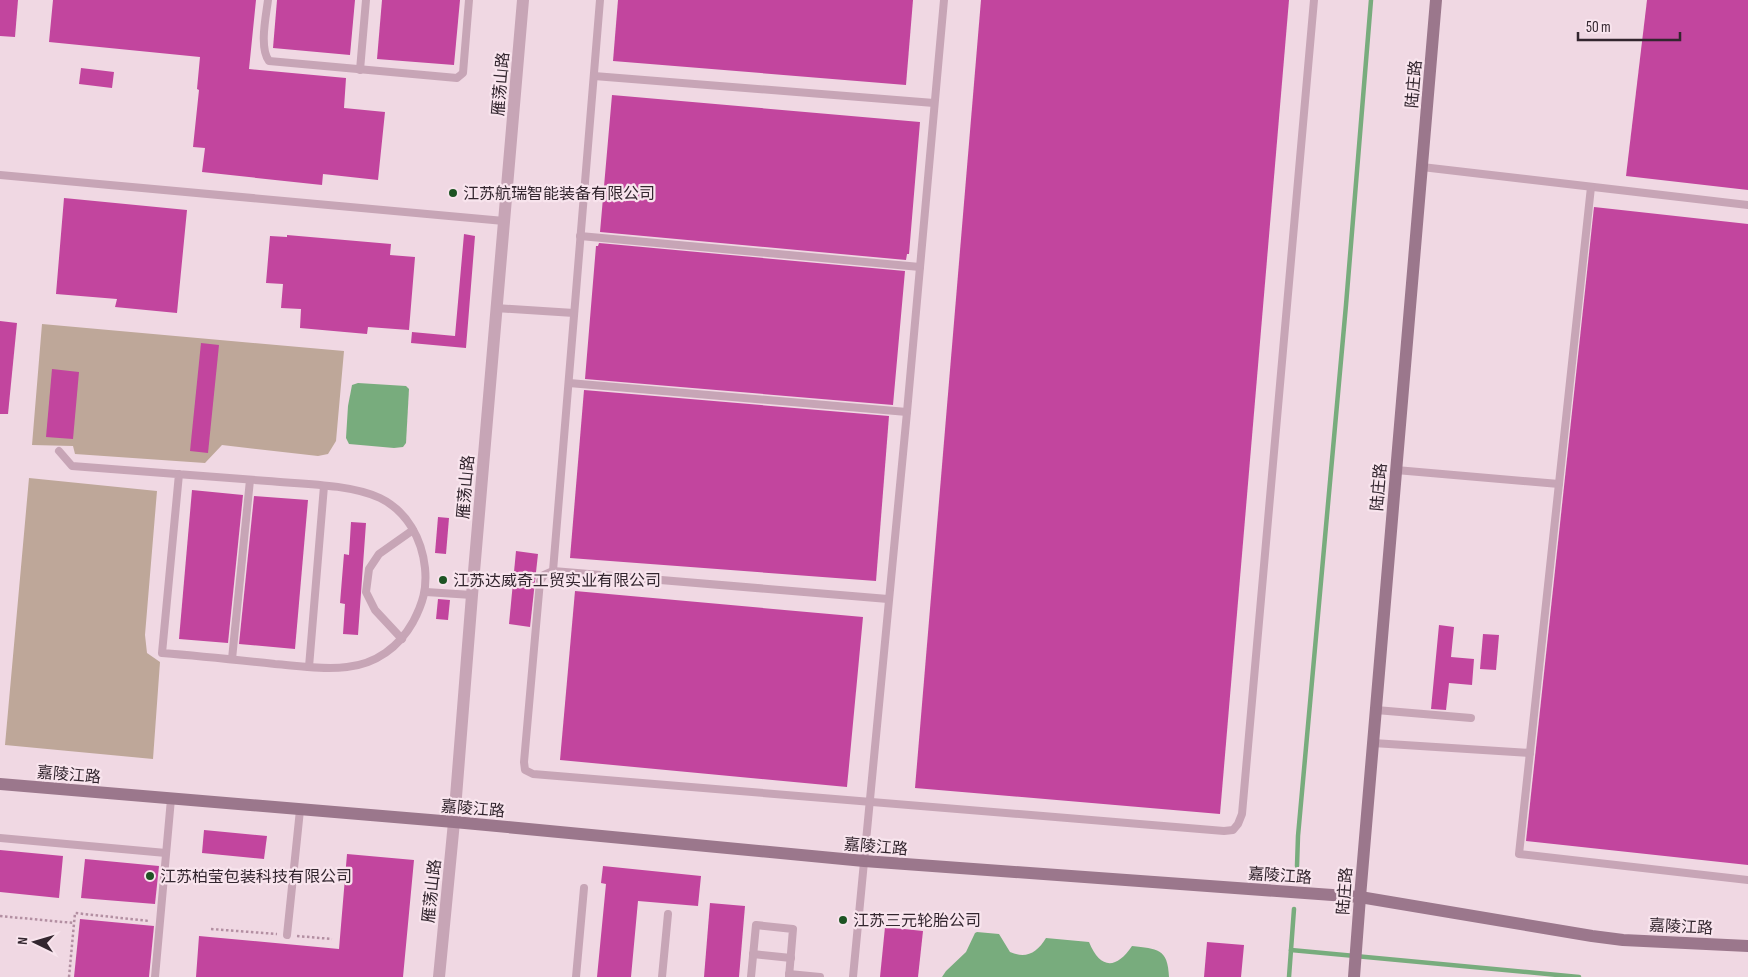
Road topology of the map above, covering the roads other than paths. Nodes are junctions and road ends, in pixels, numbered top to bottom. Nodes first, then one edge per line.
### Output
1 (268, 0) edge
2 (366, 0) edge
3 (469, 0) edge
4 (523, 0) edge
5 (600, 0) edge
6 (944, 0) edge
7 (1314, 0) edge
8 (1436, 0) edge
9 (360, 70) junction
10 (594, 76) junction
11 (934, 103) junction
12 (1422, 167) junction
13 (0, 175) edge
14 (1591, 187) junction
15 (1748, 205) edge
16 (504, 221) junction
17 (580, 236) junction
18 (920, 267) junction
19 (496, 308) junction
20 (574, 314) junction
21 (569, 383) junction
22 (907, 412) junction
23 (59, 451) dead end
24 (1396, 470) junction
25 (179, 474) junction
26 (250, 480) junction
27 (1559, 484) junction
28 (324, 486) junction
29 (413, 530) junction
30 (553, 571) junction
31 (426, 592) junction
32 (472, 595) junction
33 (888, 599) junction
34 (402, 639) junction
35 (232, 659) junction
36 (309, 667) junction
37 (1376, 710) junction
38 (1471, 718) dead end
39 (1373, 743) junction
40 (1530, 753) junction
41 (0, 784) edge
42 (171, 799) junction
43 (869, 801) junction
44 (300, 810) junction
45 (454, 822) junction
46 (0, 838) edge
47 (166, 853) junction
48 (864, 862) junction
49 (1748, 880) edge
50 (584, 888) dead end
51 (1360, 897) junction
52 (668, 914) dead end
53 (287, 935) road end
54 (1748, 946) edge
55 (753, 954) junction
56 (791, 958) junction
57 (789, 976) edge
58 (155, 977) edge
59 (439, 977) edge
60 (576, 977) edge
61 (662, 977) edge
62 (751, 977) edge
63 (820, 977) edge
64 (853, 977) edge
65 (1354, 977) edge

1 - 9 lane
2 - 9 lane
3 - 9 lane
4 - 16 street, 雁荡山路
5 - 10 lane
6 - 11 lane
7 - 43 lane
8 - 12 street, 陆庄路
10 - 11 lane
10 - 17 lane
11 - 18 lane
12 - 14 lane
12 - 24 street, 陆庄路
13 - 16 lane
14 - 15 lane
14 - 27 lane
16 - 19 street, 雁荡山路
17 - 18 lane
17 - 20 lane
18 - 22 lane
19 - 20 lane
19 - 32 street, 雁荡山路
20 - 21 lane
21 - 22 lane
21 - 30 lane
22 - 33 lane
23 - 25 lane
24 - 27 lane
24 - 37 street, 陆庄路
25 - 26 lane
25 - 35 lane
26 - 28 lane
26 - 35 lane
27 - 40 lane
28 - 29 lane
28 - 36 lane
29 - 31 lane
29 - 34 lane
30 - 33 lane
30 - 43 lane
31 - 32 lane
31 - 34 lane
32 - 45 street, 雁荡山路
33 - 43 lane
34 - 36 lane
35 - 36 lane
37 - 38 lane
37 - 39 street, 陆庄路
39 - 40 lane
39 - 51 street, 陆庄路
40 - 49 lane
41 - 42 street, 嘉陵江路
42 - 44 street, 嘉陵江路
42 - 47 lane
43 - 48 lane
44 - 45 street, 嘉陵江路
44 - 53 lane
45 - 48 street, 嘉陵江路
45 - 59 street, 雁荡山路
46 - 47 lane
47 - 58 lane
48 - 51 street, 嘉陵江路
48 - 64 lane
50 - 60 lane
51 - 54 street, 嘉陵江路
51 - 65 street, 陆庄路
52 - 61 lane
55 - 56 lane
55 - 56 lane
55 - 62 lane
56 - 57 lane
57 - 63 lane

